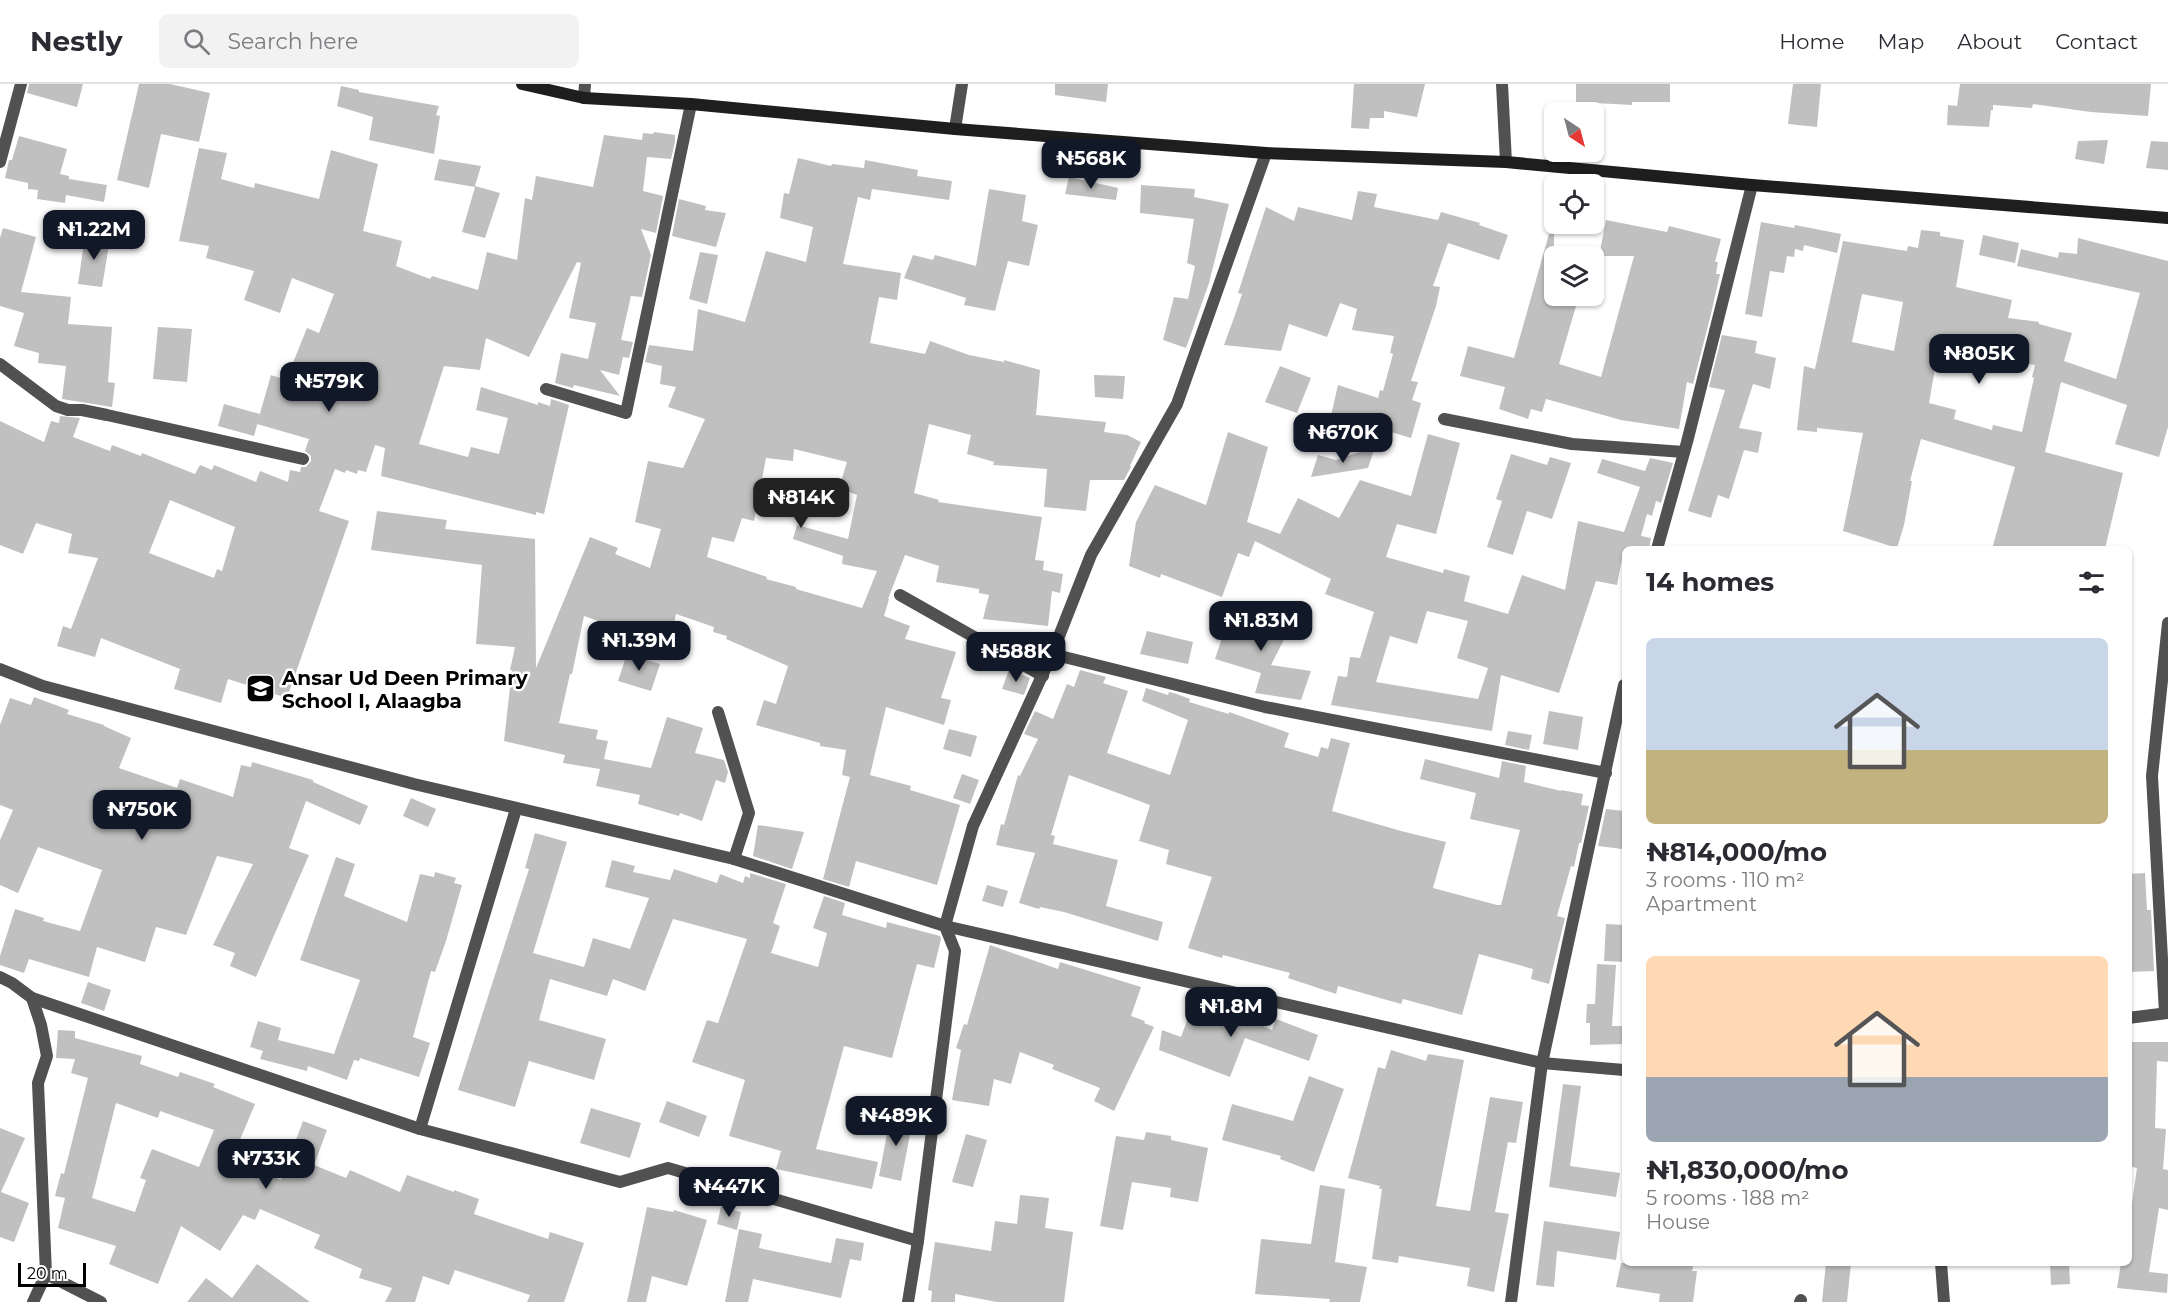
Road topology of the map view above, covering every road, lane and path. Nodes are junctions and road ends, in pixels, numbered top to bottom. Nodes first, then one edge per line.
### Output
1 (21, 84) edge
2 (522, 84) edge
3 (585, 84) edge
4 (962, 84) edge
5 (1502, 84) edge
6 (584, 98) junction
7 (691, 104) junction
8 (955, 129) junction
9 (1266, 153) junction
10 (0, 162) edge
11 (1506, 162) junction
12 (1752, 185) junction
13 (2168, 218) edge
14 (0, 364) edge
15 (546, 389) dead end
16 (1444, 419) dead end
17 (1684, 452) junction
18 (303, 459) dead end
19 (1658, 546) edge
20 (900, 595) dead end
21 (2168, 623) edge
22 (2167, 639) edge
23 (1052, 654) junction
24 (0, 669) edge
25 (1043, 676) junction
26 (1622, 695) edge
27 (718, 712) dead end
28 (1606, 773) junction
29 (516, 809) junction
30 (734, 859) junction
31 (945, 926) junction
32 (0, 977) edge
33 (32, 998) junction
34 (2166, 1013) edge
35 (2132, 1017) edge
36 (1542, 1063) junction
37 (1622, 1070) edge
38 (420, 1129) junction
39 (918, 1241) junction
40 (1941, 1266) edge
41 (46, 1274) junction
42 (33, 1302) edge
43 (101, 1302) edge
44 (908, 1302) edge
45 (1511, 1302) edge
46 (1944, 1302) edge

1 - 10 street
2 - 6 street
3 - 6 street
4 - 8 street
5 - 11 street
6 - 7 street
7 - 8 street
7 - 15 street
8 - 9 street
9 - 11 street
9 - 23 street
11 - 12 street
12 - 13 street
12 - 17 street
14 - 18 street
16 - 17 street
17 - 19 street
20 - 25 street
21 - 22 street
22 - 34 street
23 - 25 street
23 - 28 street
24 - 29 street
25 - 31 street
26 - 28 street
27 - 30 street
28 - 36 street
29 - 30 street
29 - 38 street
30 - 31 street
31 - 36 street
31 - 39 street
32 - 33 street
33 - 38 street
33 - 41 street
34 - 35 street
36 - 37 street
36 - 45 street
38 - 39 street
39 - 44 street
40 - 46 street
41 - 42 street
41 - 43 street

